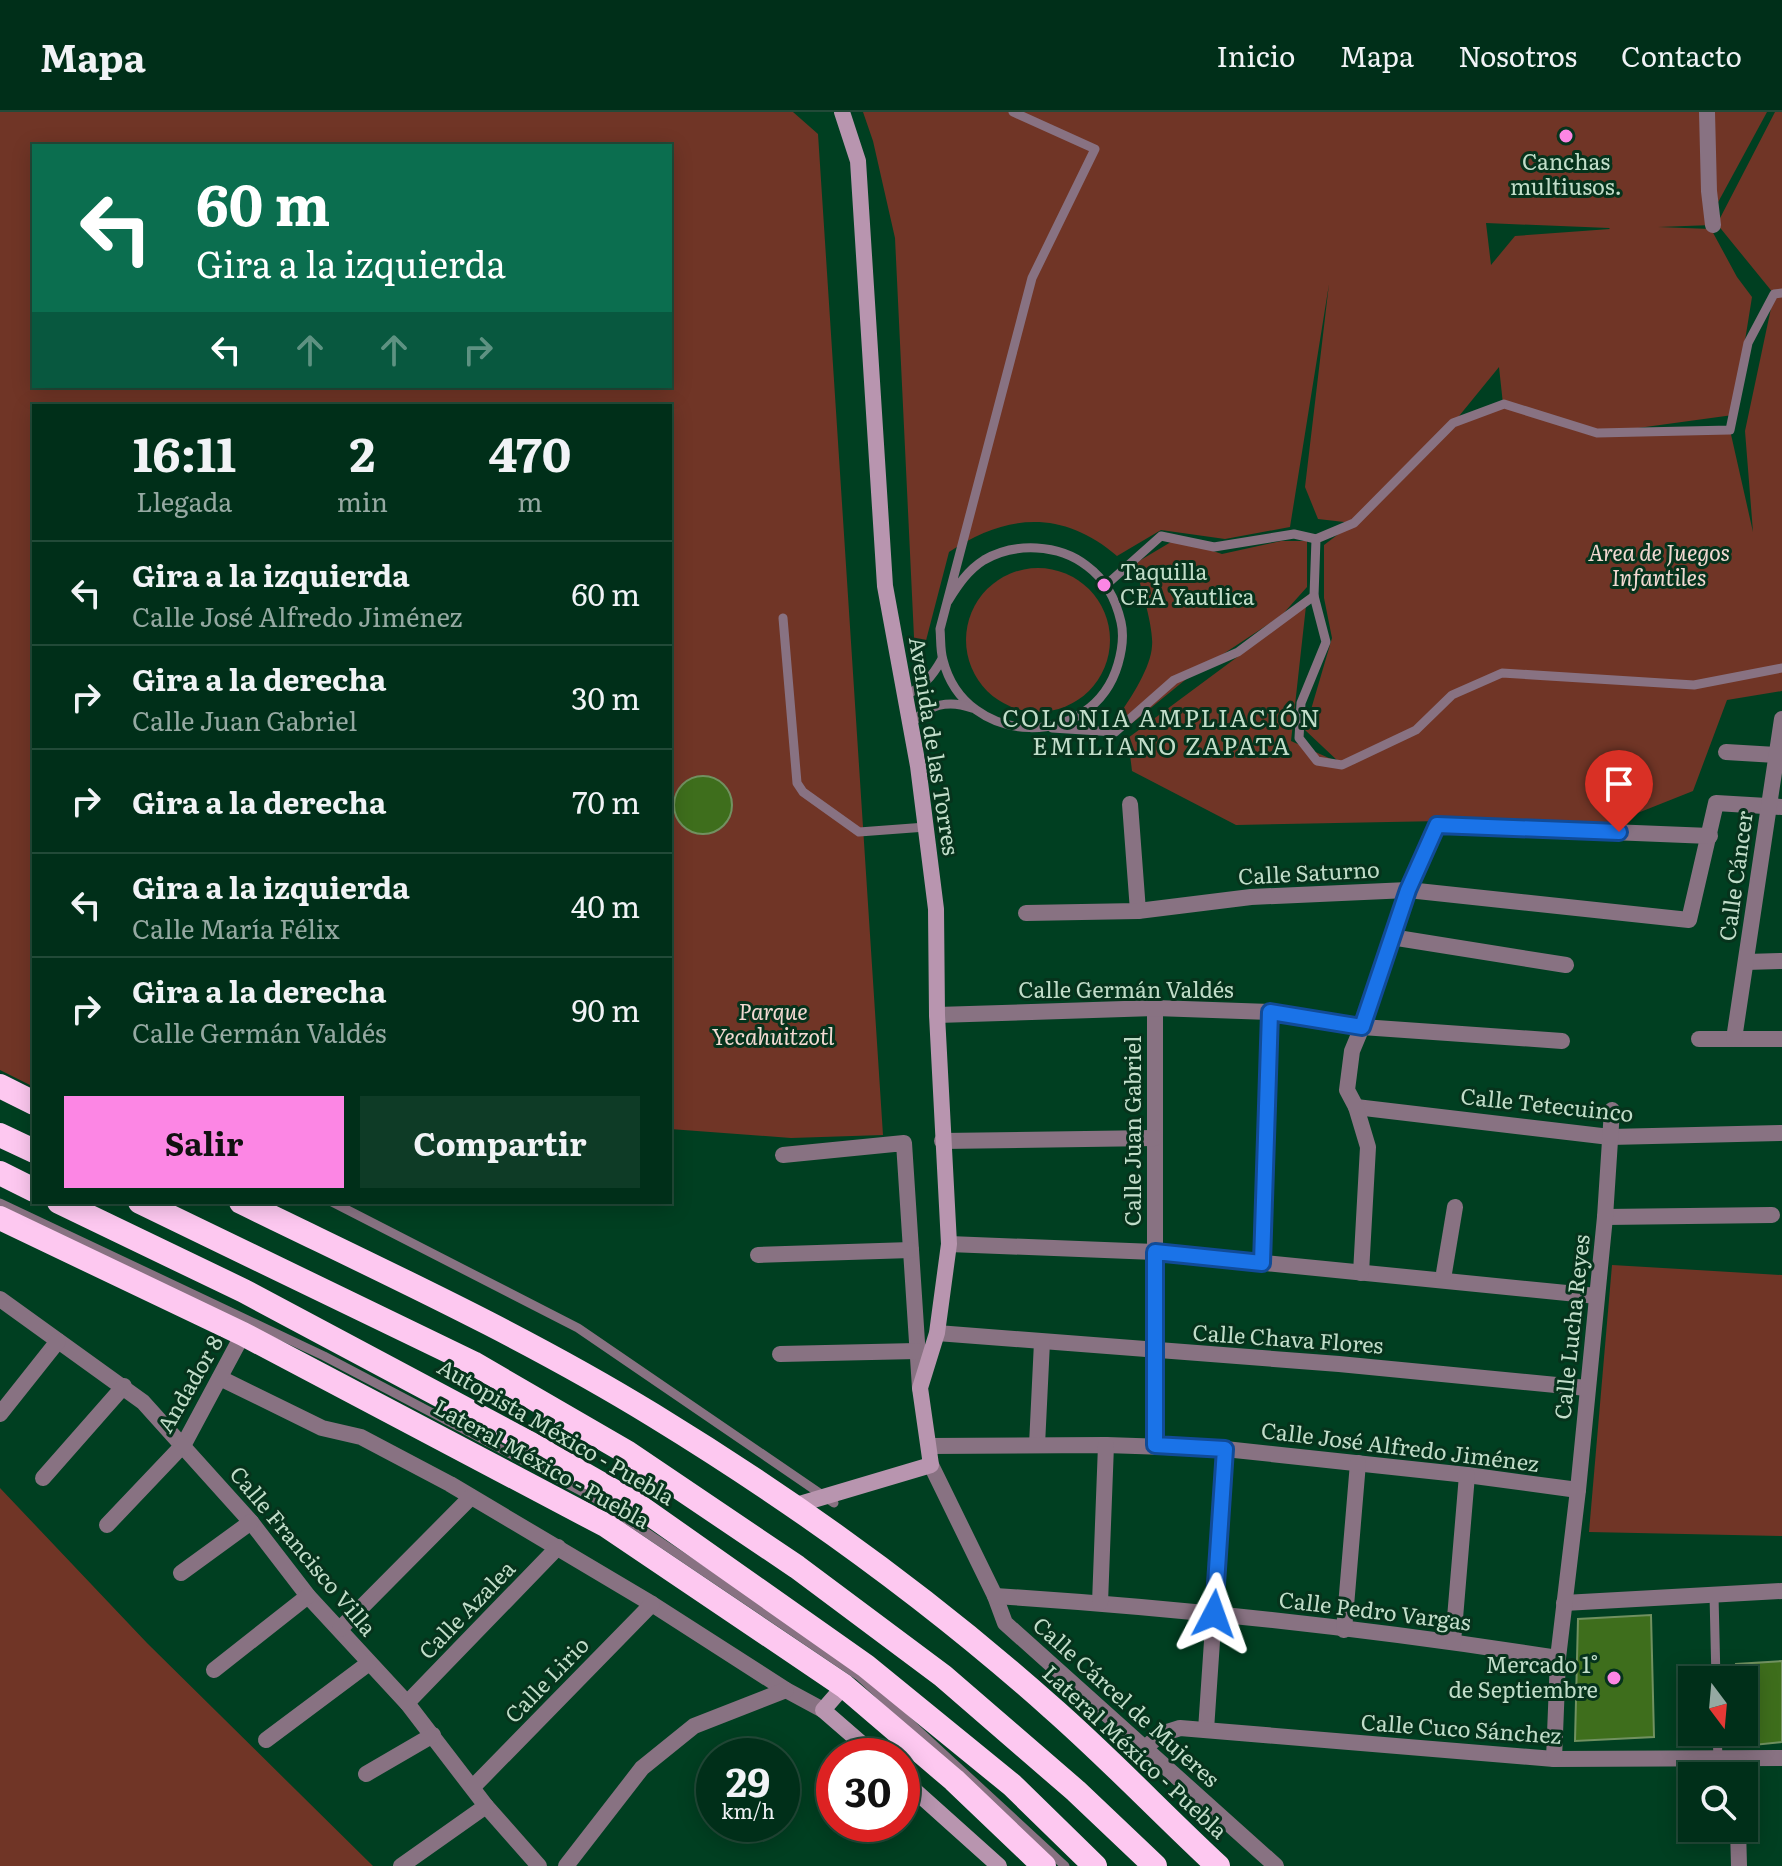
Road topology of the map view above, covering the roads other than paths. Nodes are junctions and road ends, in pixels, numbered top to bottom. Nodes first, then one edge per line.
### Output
1 (842, 112) edge
2 (1013, 112) edge
3 (1707, 112) edge
4 (1713, 225) dead end
5 (1782, 293) edge
6 (1316, 539) junction
7 (1106, 585) junction
8 (1314, 596) junction
9 (948, 601) junction
10 (783, 618) dead end
11 (942, 659) junction
12 (1782, 668) edge
13 (904, 696) junction
14 (974, 709) junction
15 (1782, 719) edge
16 (911, 724) junction
17 (1045, 728) junction
18 (1726, 752) dead end
19 (1776, 755) junction
20 (1130, 804) dead end
21 (1775, 807) edge
22 (926, 827) junction
23 (1710, 836) junction
24 (1408, 890) junction
25 (1138, 911) junction
26 (1026, 913) dead end
27 (1391, 937) junction
28 (1782, 961) edge
29 (1746, 962) junction
30 (1566, 965) dead end
31 (1155, 1008) junction
32 (1270, 1012) junction
33 (937, 1015) junction
34 (1362, 1027) junction
35 (1699, 1039) dead end
36 (1734, 1039) junction
37 (1782, 1039) edge
38 (1562, 1041) dead end
39 (0, 1086) edge
40 (32, 1102) edge
41 (1356, 1107) junction
42 (1612, 1110) dead end
43 (1782, 1133) edge
44 (0, 1135) edge
45 (1610, 1137) junction
46 (1155, 1138) junction
47 (942, 1141) junction
48 (32, 1150) edge
49 (783, 1155) dead end
50 (0, 1173) edge
51 (32, 1189) edge
52 (0, 1203) edge
53 (63, 1204) edge
54 (144, 1204) edge
55 (245, 1204) edge
56 (336, 1204) edge
57 (1455, 1207) dead end
58 (1772, 1215) dead end
59 (0, 1217) edge
60 (1605, 1217) junction
61 (949, 1244) junction
62 (911, 1250) junction
63 (1155, 1252) junction
64 (758, 1255) dead end
65 (1262, 1263) junction
66 (1361, 1273) junction
67 (1443, 1279) junction
68 (1597, 1296) junction
69 (0, 1299) edge
70 (937, 1333) junction
71 (243, 1334) junction
72 (58, 1341) junction
73 (1042, 1342) junction
74 (917, 1351) junction
75 (1156, 1351) junction
76 (780, 1354) dead end
77 (220, 1378) junction
78 (124, 1386) junction
79 (920, 1388) junction
80 (1587, 1388) junction
81 (0, 1414) edge
82 (184, 1444) junction
83 (1037, 1445) junction
84 (1106, 1445) junction
85 (1155, 1445) junction
86 (929, 1446) junction
87 (1225, 1449) junction
88 (1358, 1463) junction
89 (931, 1465) junction
90 (1467, 1475) junction
91 (43, 1478) dead end
92 (1578, 1490) junction
93 (471, 1497) junction
94 (830, 1500) junction
95 (793, 1506) junction
96 (813, 1521) junction
97 (251, 1522) junction
98 (107, 1525) dead end
99 (558, 1547) junction
100 (181, 1573) dead end
101 (1782, 1591) edge
102 (1714, 1595) junction
103 (308, 1596) junction
104 (995, 1596) junction
105 (1100, 1603) junction
106 (1564, 1603) junction
107 (652, 1604) junction
108 (1214, 1614) junction
109 (340, 1629) junction
110 (1344, 1630) junction
111 (1453, 1642) junction
112 (1558, 1658) junction
113 (369, 1663) junction
114 (1716, 1666) edge
115 (214, 1670) dead end
116 (844, 1686) junction
117 (786, 1690) junction
118 (407, 1703) junction
119 (823, 1710) junction
120 (1206, 1730) junction
121 (433, 1735) junction
122 (855, 1738) edge
123 (266, 1740) dead end
124 (1718, 1746) edge
125 (1144, 1749) junction
126 (1718, 1758) junction
127 (1737, 1758) junction
128 (1782, 1758) edge
129 (1554, 1759) junction
130 (1737, 1762) edge
131 (366, 1774) dead end
132 (473, 1787) junction
133 (920, 1797) edge
134 (486, 1806) junction
135 (1738, 1842) edge
136 (981, 1857) edge
137 (401, 1866) edge
138 (539, 1866) edge
139 (566, 1866) edge
140 (999, 1866) edge
141 (1044, 1866) edge
142 (1051, 1866) edge
143 (1065, 1866) edge
144 (1095, 1866) edge
145 (1155, 1866) edge
146 (1218, 1866) edge
147 (1276, 1866) edge
148 (1739, 1866) edge

1 - 13 street, Avenida de las Torres
2 - 9 lane
3 - 4 street
5 - 6 lane
6 - 7 lane
6 - 8 lane
7 - 9 lane
7 - 17 lane
8 - 12 lane
8 - 17 lane
9 - 11 lane
10 - 22 lane
11 - 13 lane
11 - 14 lane
13 - 16 street, Avenida de las Torres
14 - 16 lane
14 - 17 lane
15 - 19 street, Calle Cáncer
16 - 22 street, Avenida de las Torres
18 - 19 street
19 - 21 street, Calle Cáncer
20 - 25 street
21 - 23 street
21 - 29 street, Calle Cáncer
22 - 33 street, Avenida de las Torres
23 - 24 street
23 - 24 street, Calle Saturno
24 - 25 street, Calle Saturno
24 - 27 street
25 - 26 street, Calle Saturno
27 - 30 street
27 - 34 street
28 - 29 street
29 - 36 street, Calle Cáncer
31 - 32 street, Calle Germán Valdés
31 - 33 street, Calle Germán Valdés
31 - 46 street, Calle Juan Gabriel
32 - 34 street, Calle Germán Valdés
32 - 65 street
33 - 47 street, Avenida de las Torres
34 - 38 street, Calle Germán Valdés
34 - 41 street
35 - 36 street
36 - 37 street
39 - 40 highway
41 - 45 street, Calle Tetecuinco
41 - 66 street
42 - 45 street, Calle Lucha Reyes
43 - 45 street, Calle Tetecuinco
44 - 48 highway
45 - 60 street, Calle Lucha Reyes
46 - 47 street
46 - 63 street, Calle Juan Gabriel
47 - 61 street, Avenida de las Torres
49 - 62 street, Avenida de las Torres
50 - 51 highway
52 - 143 lane
53 - 144 highway, Autopista México - Puebla
54 - 145 highway, Autopista México - Puebla
55 - 95 highway, Lateral México - Puebla
56 - 94 lane
57 - 67 street
58 - 60 street
59 - 71 highway, Lateral México - Puebla
59 - 142 lane
60 - 68 street, Calle Lucha Reyes
61 - 63 street
61 - 70 street, Avenida de las Torres
62 - 64 street
62 - 74 street, Avenida de las Torres
63 - 65 street
63 - 75 street, Calle Juan Gabriel
65 - 66 street
66 - 67 street
67 - 68 street
68 - 80 street, Calle Lucha Reyes
69 - 72 street, Calle Francisco Villa
70 - 73 street, Calle Chava Flores
70 - 79 street, Avenida de las Torres
71 - 77 street, Andador 8
71 - 116 highway, Lateral México - Puebla
72 - 78 street, Calle Francisco Villa
72 - 81 street
73 - 75 street, Calle Chava Flores
73 - 83 street
74 - 76 street
74 - 79 street, Avenida de las Torres
75 - 80 street, Calle Chava Flores
75 - 85 street, Calle Juan Gabriel
77 - 82 street, Andador 8
77 - 93 street
78 - 82 street, Calle Francisco Villa
78 - 91 street
79 - 86 street, Avenida de las Torres
80 - 92 street, Calle Lucha Reyes
82 - 97 street, Calle Francisco Villa
82 - 98 street, Andador 8
83 - 84 street, Calle José Alfredo Jiménez
83 - 86 street, Calle José Alfredo Jiménez
84 - 85 street, Calle José Alfredo Jiménez
84 - 105 street
85 - 87 street, Calle José Alfredo Jiménez
86 - 89 street, Avenida de las Torres
87 - 88 street, Calle José Alfredo Jiménez
87 - 108 street
88 - 90 street, Calle José Alfredo Jiménez
88 - 110 street
89 - 94 street
89 - 104 street, Calle Cárcel de Mujeres
90 - 92 street, Calle José Alfredo Jiménez
90 - 111 street
92 - 106 street, Calle Lucha Reyes
93 - 99 street
93 - 109 street
94 - 95 street
94 - 96 street
95 - 96 highway, Lateral México - Puebla
96 - 146 highway, Lateral México - Puebla
97 - 100 street
97 - 103 street, Calle Francisco Villa
99 - 107 street
99 - 118 street, Calle Azalea
101 - 102 street
102 - 106 street
102 - 114 lane
103 - 109 street, Calle Francisco Villa
103 - 115 street
104 - 105 street, Calle Pedro Vargas
104 - 125 street, Calle Cárcel de Mujeres
105 - 108 street, Calle Pedro Vargas
106 - 112 street, Calle Lucha Reyes
107 - 117 street
107 - 132 street, Calle Lirio
108 - 110 street, Calle Pedro Vargas
108 - 120 street
109 - 113 street, Calle Francisco Villa
110 - 111 street, Calle Pedro Vargas
111 - 112 street, Calle Pedro Vargas
112 - 129 street, Calle Lucha Reyes
113 - 118 street, Calle Francisco Villa
113 - 123 street
116 - 119 street
116 - 141 highway, Lateral México - Puebla
117 - 119 street
117 - 139 street
118 - 121 street, Calle Francisco Villa
119 - 122 street
120 - 125 street, Calle Cuco Sánchez
120 - 129 street, Calle Cuco Sánchez
121 - 131 street
121 - 132 street, Calle Francisco Villa
124 - 126 lane
125 - 147 street, Calle Cárcel de Mujeres
126 - 127 street, Calle Cuco Sánchez
126 - 129 street, Calle Cuco Sánchez
127 - 128 street, Calle Cuco Sánchez
127 - 130 street
132 - 134 street, Calle Francisco Villa
133 - 136 street
134 - 137 street
134 - 138 street, Calle Francisco Villa
135 - 148 street
136 - 140 street

